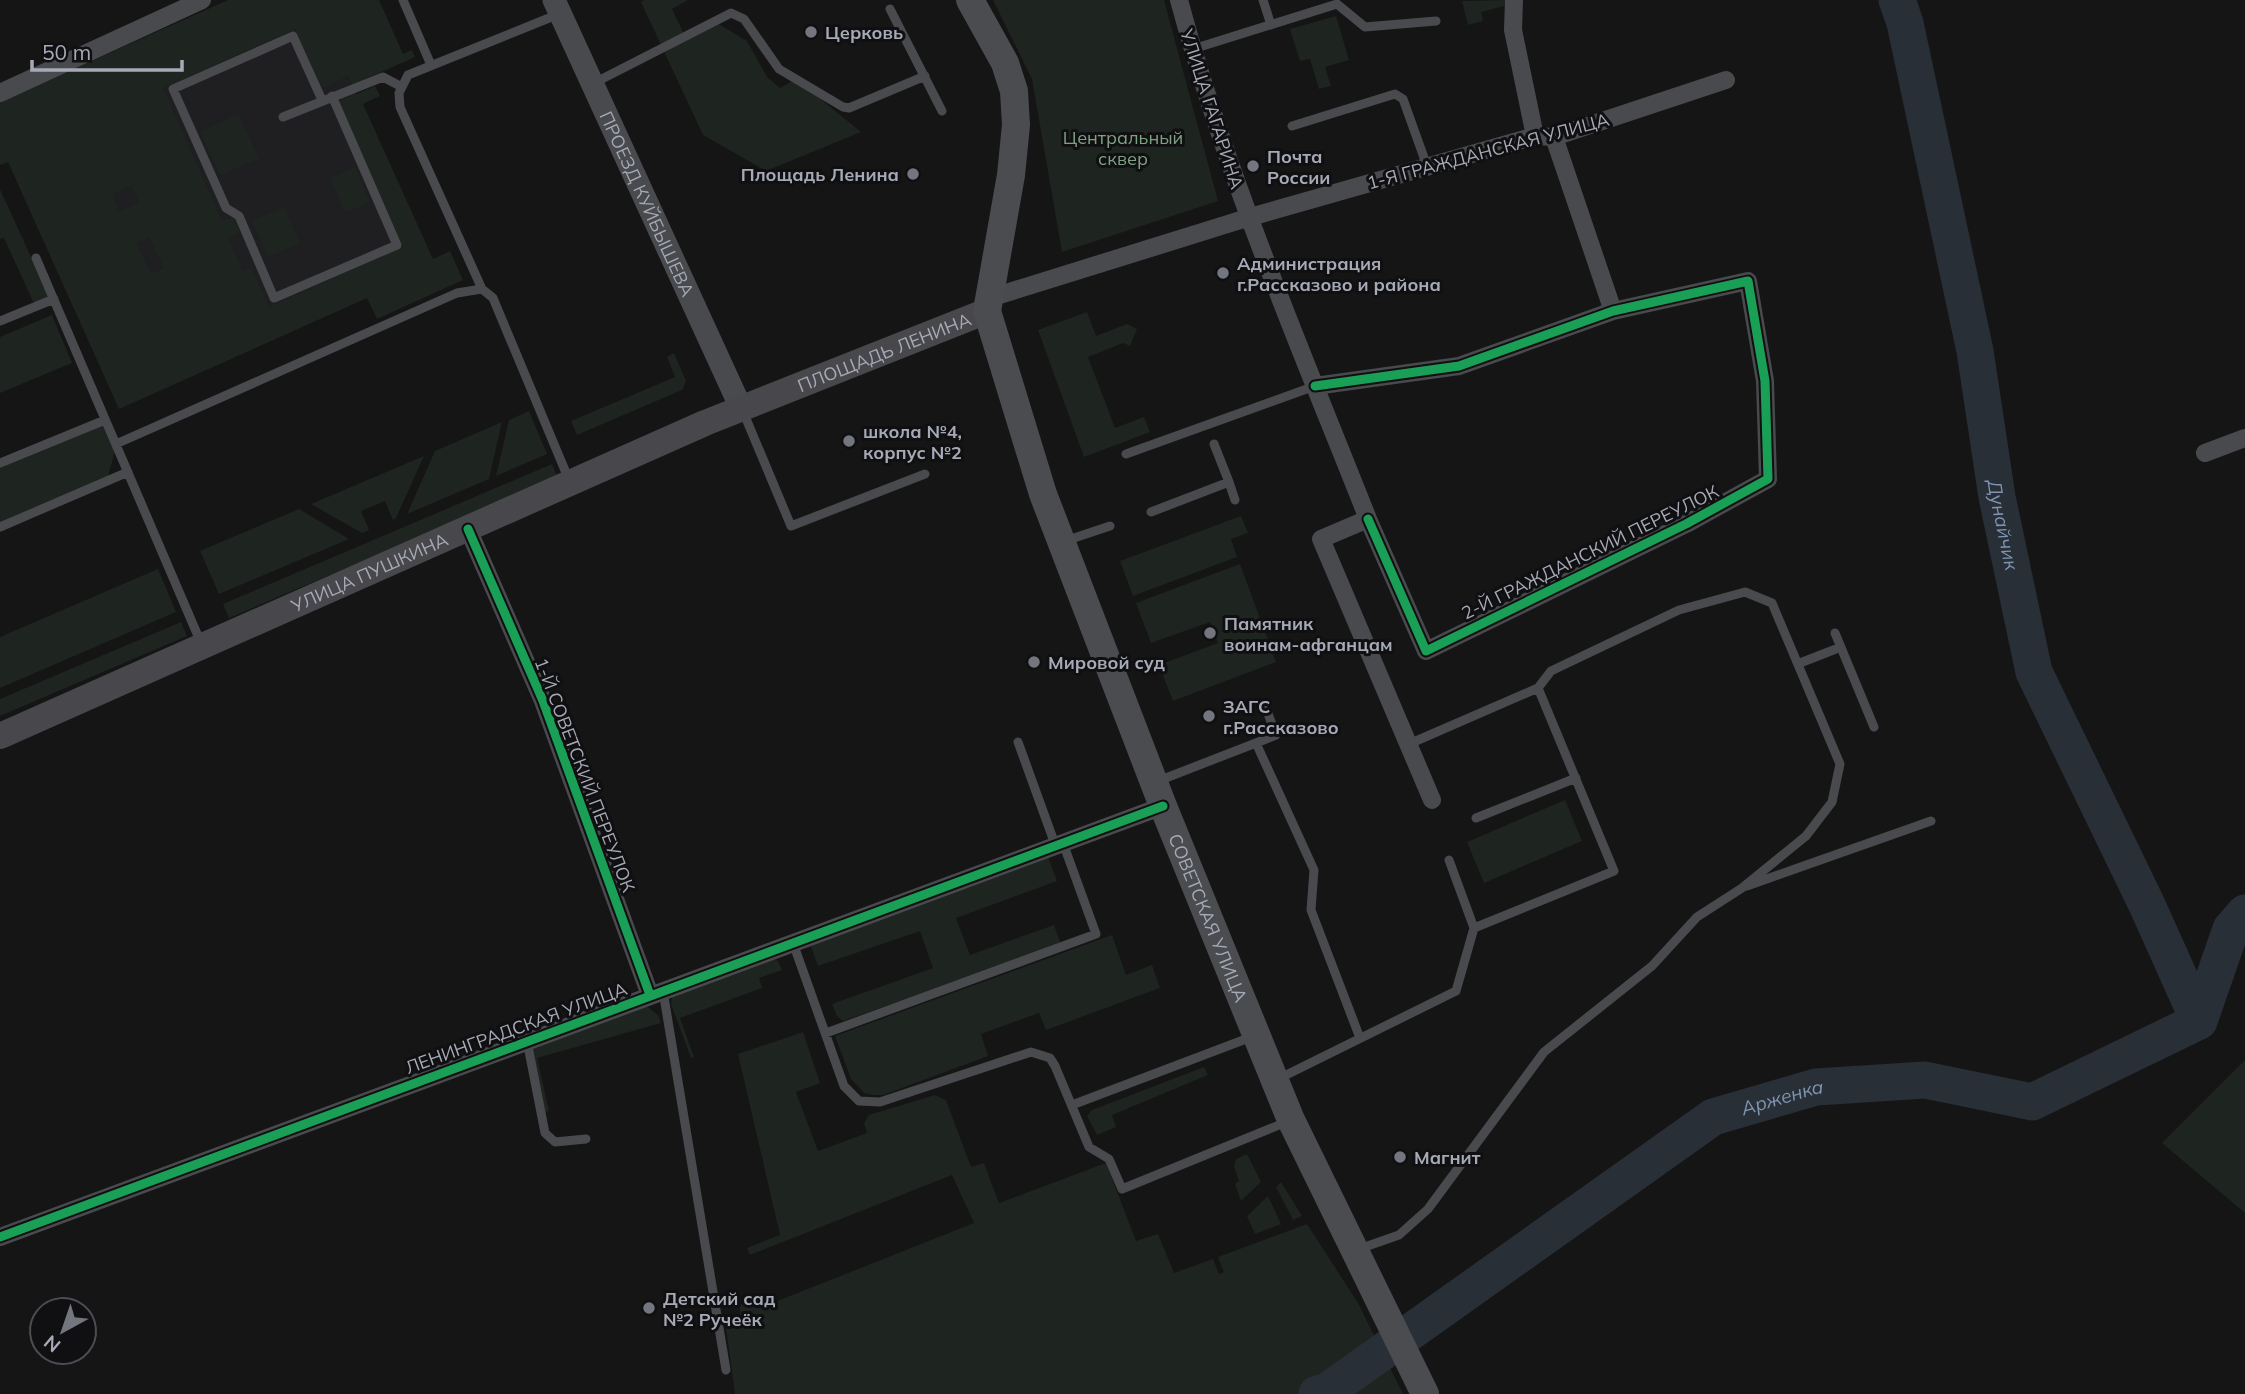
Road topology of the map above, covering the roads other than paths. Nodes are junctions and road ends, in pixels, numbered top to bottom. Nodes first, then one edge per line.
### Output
1 (201, 0) edge
2 (403, 0) edge
3 (970, 0) edge
4 (1179, 0) edge
5 (1263, 0) edge
6 (1514, 0) edge
7 (557, 7) edge
8 (890, 9) dead end
9 (1436, 21) dead end
10 (1271, 25) junction
11 (1193, 49) junction
12 (431, 65) junction
13 (925, 76) junction
14 (1726, 80) dead end
15 (593, 83) junction
16 (400, 86) junction
17 (0, 93) edge
18 (332, 96) junction
19 (321, 100) junction
20 (942, 111) dead end
21 (283, 117) dead end
22 (1292, 126) dead end
23 (1535, 136) junction
24 (1553, 137) junction
25 (1427, 166) junction
26 (1247, 218) junction
27 (36, 258) dead end
28 (482, 289) junction
29 (54, 299) junction
30 (988, 304) junction
31 (1613, 311) junction
32 (0, 321) edge
33 (998, 348) junction
34 (1315, 386) junction
35 (741, 408) junction
36 (106, 420) junction
37 (1021, 421) dead end
38 (2245, 438) edge
39 (116, 444) junction
40 (1214, 444) dead end
41 (2205, 453) dead end
42 (1126, 454) dead end
43 (0, 463) edge
44 (128, 472) junction
45 (925, 474) dead end
46 (570, 482) junction
47 (1229, 482) junction
48 (1235, 500) dead end
49 (1151, 512) dead end
50 (1368, 519) junction
51 (1110, 526) dead end
52 (0, 527) edge
53 (468, 529) junction
54 (1061, 542) junction
55 (1835, 633) dead end
56 (1841, 647) junction
57 (203, 648) junction
58 (1426, 651) joint
59 (1800, 663) junction
60 (1538, 688) junction
61 (1264, 703) dead end
62 (1874, 727) dead end
63 (0, 736) edge
64 (1018, 742) dead end
65 (1256, 743) junction
66 (1409, 744) junction
67 (1576, 778) junction
68 (1158, 795) junction
69 (1432, 800) dead end
70 (1476, 818) dead end
71 (1931, 821) dead end
72 (1060, 845) junction
73 (1449, 860) dead end
74 (1742, 888) junction
75 (1474, 928) junction
76 (793, 943) junction
77 (656, 993) junction
78 (826, 1033) junction
79 (1256, 1035) junction
80 (1360, 1038) junction
81 (527, 1041) junction
82 (1275, 1081) junction
83 (1072, 1105) junction
84 (1291, 1120) junction
85 (586, 1139) dead end
86 (0, 1237) edge
87 (1355, 1253) junction
88 (726, 1370) dead end
89 (1425, 1394) edge

1 - 17 street
2 - 12 lane
3 - 30 main road
4 - 11 street, УЛИЦА ГАГАРИНА
5 - 10 lane
6 - 23 street
7 - 12 lane
7 - 15 street, ПРОЕЗД КУЙБЫШЕВА
8 - 13 lane
9 - 10 lane
10 - 11 lane
11 - 26 street, УЛИЦА ГАГАРИНА
12 - 16 lane
13 - 15 lane
13 - 20 lane
14 - 24 street, 1-Я ГРАЖДАНСКАЯ УЛИЦА
15 - 35 street, ПРОЕЗД КУЙБЫШЕВА
16 - 18 lane
16 - 28 lane
18 - 19 lane
18 - 19 lane
19 - 21 lane
22 - 25 lane
23 - 24 street, 1-Я ГРАЖДАНСКАЯ УЛИЦА
23 - 25 street, 1-Я ГРАЖДАНСКАЯ УЛИЦА
24 - 31 street
25 - 26 street, 1-Я ГРАЖДАНСКАЯ УЛИЦА
26 - 30 street, 1-Я ГРАЖДАНСКАЯ УЛИЦА
26 - 34 street, УЛИЦА ГАГАРИНА
27 - 29 lane
28 - 39 lane
28 - 46 lane
29 - 32 lane
29 - 36 lane
30 - 33 main road, СОВЕТСКАЯ УЛИЦА
30 - 35 main road, ПЛОЩАДЬ ЛЕНИНА
31 - 34 street
31 - 58 street, 2-Й ГРАЖДАНСКИЙ ПЕРЕУЛОК
33 - 37 main road, СОВЕТСКАЯ УЛИЦА
33 - 54 main road, СОВЕТСКАЯ УЛИЦА
34 - 42 lane
34 - 50 street, УЛИЦА ГАГАРИНА
35 - 45 lane
35 - 46 main road, УЛИЦА ПУШКИНА
36 - 39 lane
36 - 43 lane
38 - 41 street
39 - 44 lane
40 - 47 lane
44 - 52 lane
44 - 57 lane
46 - 53 main road, УЛИЦА ПУШКИНА
47 - 48 lane
47 - 49 lane
50 - 58 street, УЛИЦА ГАГАРИНА
50 - 66 street
51 - 54 lane
53 - 57 main road, УЛИЦА ПУШКИНА
53 - 77 street, 1-Й СОВЕТСКИЙ ПЕРЕУЛОК
54 - 68 main road, СОВЕТСКАЯ УЛИЦА
55 - 56 lane
56 - 59 lane
56 - 62 lane
57 - 63 main road, УЛИЦА ПУШКИНА
59 - 60 lane
59 - 74 lane
60 - 66 lane
60 - 67 lane
61 - 65 lane
64 - 72 lane
65 - 68 lane
65 - 80 lane
66 - 69 street
67 - 70 lane
67 - 75 lane
68 - 72 street, ЛЕНИНГРАДСКАЯ УЛИЦА
68 - 79 main road, СОВЕТСКАЯ УЛИЦА
71 - 74 lane
72 - 76 street, ЛЕНИНГРАДСКАЯ УЛИЦА
72 - 78 lane
73 - 75 lane
74 - 87 lane
75 - 80 lane
76 - 77 street, ЛЕНИНГРАДСКАЯ УЛИЦА
76 - 78 lane
77 - 81 street, ЛЕНИНГРАДСКАЯ УЛИЦА
77 - 88 lane
78 - 83 lane
79 - 82 main road, СОВЕТСКАЯ УЛИЦА
79 - 83 lane
80 - 82 lane
81 - 85 lane
81 - 86 street, ЛЕНИНГРАДСКАЯ УЛИЦА
82 - 84 main road, СОВЕТСКАЯ УЛИЦА
83 - 84 lane
84 - 87 main road, СОВЕТСКАЯ УЛИЦА
87 - 89 main road, СОВЕТСКАЯ УЛИЦА

